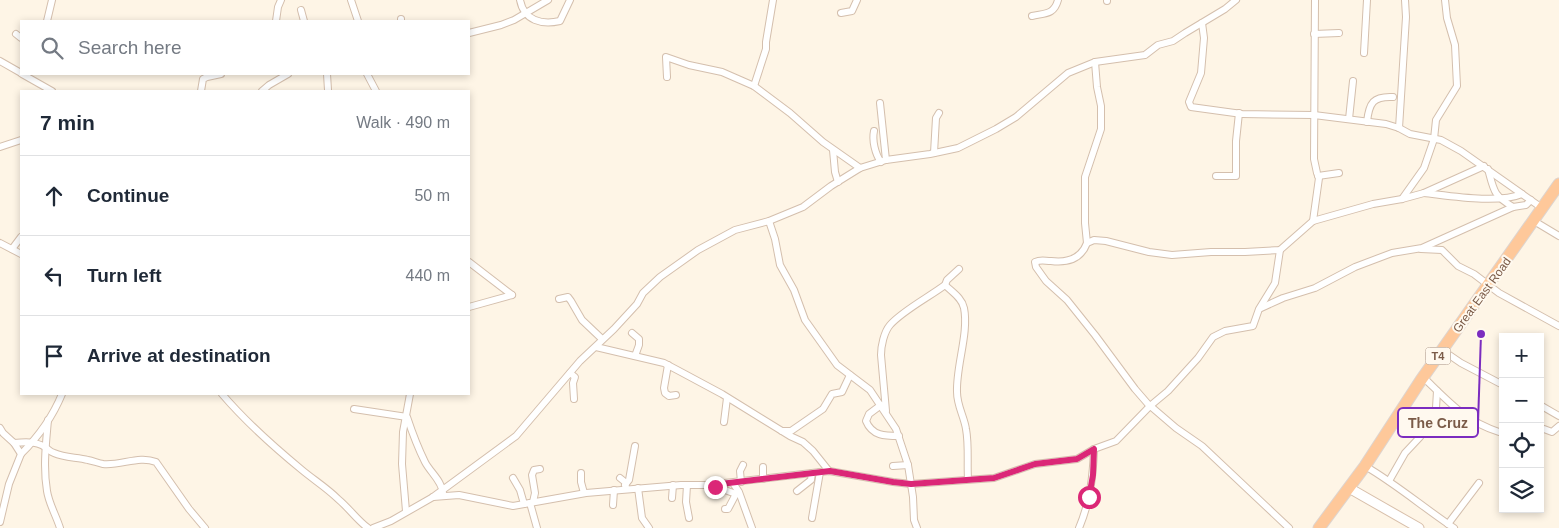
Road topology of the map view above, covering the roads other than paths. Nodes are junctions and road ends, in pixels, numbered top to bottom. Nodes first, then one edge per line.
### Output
1 (52, 0) edge
2 (281, 0) edge
3 (351, 0) edge
4 (520, 0) edge
5 (548, 0) edge
6 (570, 0) edge
7 (773, 0) edge
8 (857, 0) edge
9 (1058, 0) edge
10 (1236, 0) edge
11 (1315, 0) edge
12 (1367, 0) edge
13 (1405, 0) edge
14 (1445, 0) edge
15 (301, 10) dead end
16 (525, 13) junction
17 (840, 13) dead end
18 (1032, 16) dead end
19 (47, 20) edge
20 (276, 20) edge
21 (304, 20) edge
22 (358, 20) edge
23 (1202, 23) junction
24 (470, 32) edge
25 (1339, 33) dead end
26 (1314, 34) junction
27 (1364, 53) dead end
28 (0, 61) edge
29 (1095, 62) junction
30 (20, 71) edge
31 (27, 75) edge
32 (215, 75) edge
33 (286, 75) edge
34 (327, 75) edge
35 (368, 75) edge
36 (667, 77) dead end
37 (1353, 82) dead end
38 (754, 86) junction
39 (50, 90) edge
40 (201, 90) edge
41 (263, 90) edge
42 (328, 90) dead end
43 (375, 90) edge
44 (1393, 98) dead end
45 (880, 103) dead end
46 (939, 113) dead end
47 (1239, 113) junction
48 (1314, 114) junction
49 (1348, 119) junction
50 (1367, 122) junction
51 (1399, 128) junction
52 (874, 131) dead end
53 (1434, 139) junction
54 (20, 140) edge
55 (0, 147) edge
56 (833, 150) junction
57 (934, 153) junction
58 (884, 161) junction
59 (860, 168) junction
60 (1486, 168) junction
61 (1339, 173) dead end
62 (1216, 176) dead end
63 (1318, 176) junction
64 (838, 182) junction
65 (1559, 184) edge
66 (1424, 193) junction
67 (1522, 194) junction
68 (1499, 198) junction
69 (1402, 199) junction
70 (1531, 200) junction
71 (1513, 207) junction
72 (1542, 208) junction
73 (769, 221) junction
74 (1313, 221) junction
75 (1534, 221) junction
76 (1559, 236) edge
77 (20, 238) edge
78 (0, 243) edge
79 (1087, 243) junction
80 (1418, 248) junction
81 (12, 249) junction
82 (1280, 250) junction
83 (20, 253) edge
84 (470, 263) edge
85 (959, 269) dead end
86 (945, 285) junction
87 (1489, 286) junction
88 (559, 299) dead end
89 (470, 307) edge
90 (1260, 309) junction
91 (1559, 326) edge
92 (632, 333) dead end
93 (602, 340) junction
94 (596, 347) junction
95 (1442, 350) junction
96 (635, 356) junction
97 (668, 365) junction
98 (570, 373) junction
99 (850, 375) junction
100 (1423, 377) junction
101 (1499, 383) edge
102 (1437, 391) junction
103 (61, 395) edge
104 (223, 395) edge
105 (410, 395) edge
106 (676, 395) dead end
107 (727, 398) junction
108 (574, 399) dead end
109 (880, 405) junction
110 (1150, 406) junction
111 (1544, 407) edge
112 (354, 409) dead end
113 (886, 412) junction
114 (1559, 416) edge
115 (407, 417) junction
116 (48, 420) junction
117 (724, 422) dead end
118 (1559, 426) edge
119 (0, 428) edge
120 (1544, 429) dead end
121 (782, 431) junction
122 (1499, 432) dead end
123 (899, 436) junction
124 (14, 443) junction
125 (32, 443) junction
126 (635, 446) dead end
127 (46, 448) junction
128 (1094, 449) junction
129 (20, 454) junction
130 (743, 465) dead end
131 (908, 465) junction
132 (893, 466) dead end
133 (1365, 466) junction
134 (763, 467) dead end
135 (540, 469) dead end
136 (830, 471) junction
137 (820, 472) junction
138 (580, 473) dead end
139 (812, 473) junction
140 (513, 478) dead end
141 (620, 478) dead end
142 (763, 479) junction
143 (968, 480) junction
144 (1389, 481) junction
145 (741, 482) junction
146 (733, 483) junction
147 (1479, 483) dead end
148 (911, 484) junction
149 (673, 485) junction
150 (687, 485) junction
151 (712, 485) junction
152 (626, 487) junction
153 (638, 488) junction
154 (1349, 488) junction
155 (614, 490) junction
156 (797, 491) dead end
157 (443, 493) junction
158 (584, 493) junction
159 (737, 493) junction
160 (672, 498) dead end
161 (529, 503) junction
162 (613, 505) dead end
163 (724, 510) dead end
164 (406, 512) junction
165 (689, 518) dead end
166 (812, 518) dead end
167 (0, 522) edge
168 (1448, 524) junction
169 (60, 528) edge
170 (205, 528) edge
171 (368, 528) edge
172 (373, 528) edge
173 (537, 528) edge
174 (649, 528) edge
175 (752, 528) edge
176 (917, 528) edge
177 (1080, 528) edge
178 (1289, 528) edge
179 (1319, 528) edge
180 (1419, 528) edge
181 (1454, 528) edge

1 - 19 street
2 - 20 street
3 - 22 street
4 - 16 street
5 - 16 street
6 - 16 street
7 - 38 street
8 - 17 street
9 - 18 street
10 - 23 street
11 - 26 street
12 - 27 street
13 - 51 street
14 - 53 street
15 - 21 street
16 - 24 street
23 - 29 street
23 - 47 street
25 - 26 street
26 - 48 street
28 - 30 street
29 - 57 street
29 - 79 street
31 - 39 street
32 - 40 street
33 - 41 street
34 - 42 street
35 - 43 street
36 - 38 street
37 - 49 street
38 - 56 street
44 - 50 street
45 - 58 street
46 - 57 street
47 - 48 street
47 - 62 street
48 - 49 street
48 - 63 street
49 - 50 street
50 - 51 street
51 - 53 street
52 - 58 street
53 - 60 street
53 - 69 street
54 - 55 street
56 - 59 street
56 - 64 street
57 - 58 street
58 - 59 street
59 - 64 street
60 - 66 street
60 - 67 street
60 - 68 street
61 - 63 street
63 - 74 street
64 - 73 street
65 - 72 highway, Great East Road / T4
66 - 68 street
66 - 69 street
67 - 68 street
67 - 70 street
68 - 71 street
69 - 74 street
70 - 71 street
70 - 72 street
71 - 80 street
72 - 75 highway, Great East Road / T4
73 - 93 street
73 - 99 street
74 - 82 street
75 - 76 street
75 - 87 highway, Great East Road / T4
77 - 81 street
78 - 81 street
79 - 82 street
79 - 110 street
80 - 87 street
80 - 90 street
81 - 83 street
82 - 90 street
84 - 89 street
85 - 86 street
86 - 113 street
86 - 143 street
87 - 91 street
87 - 95 highway, Great East Road / T4
88 - 93 street
90 - 110 street
92 - 96 street
93 - 94 street
94 - 96 street
94 - 98 street
95 - 100 highway, Great East Road / T4
95 - 101 street
96 - 97 street
97 - 106 street
97 - 107 street
98 - 108 street
98 - 157 street
99 - 109 street
99 - 121 street
100 - 102 street
100 - 133 highway, Great East Road / T4
102 - 122 street
102 - 144 street
103 - 116 street
104 - 171 street
105 - 115 street
107 - 117 street
107 - 121 street
109 - 113 street
109 - 123 street
110 - 128 street
110 - 178 street
111 - 114 street
112 - 115 street
113 - 123 street
115 - 157 street
115 - 164 street
116 - 125 street
116 - 127 street
118 - 120 street
119 - 124 street
121 - 136 street
123 - 131 street
124 - 125 street
124 - 129 street
125 - 127 street
125 - 129 street
126 - 152 street
127 - 169 street
127 - 170 street
128 - 143 street
128 - 177 street
129 - 167 street
130 - 145 street
131 - 132 street
131 - 148 street
133 - 144 street
133 - 154 highway, Great East Road / T4
134 - 142 street
135 - 161 street
136 - 137 street
136 - 148 street
137 - 139 street
137 - 166 street
138 - 158 street
139 - 142 street
139 - 156 street
140 - 161 street
141 - 152 street
142 - 145 street
143 - 148 street
144 - 168 street
145 - 146 street
146 - 151 street
146 - 159 street
147 - 168 street
148 - 176 street
149 - 150 street
149 - 153 street
149 - 160 street
150 - 151 street
150 - 165 street
151 - 159 street
152 - 153 street
152 - 155 street
153 - 174 street
154 - 179 highway, Great East Road / T4
154 - 180 main road
155 - 158 street
155 - 162 street
157 - 161 street
157 - 164 street
158 - 161 street
159 - 163 street
159 - 175 street
161 - 173 street
164 - 172 street
168 - 181 street

